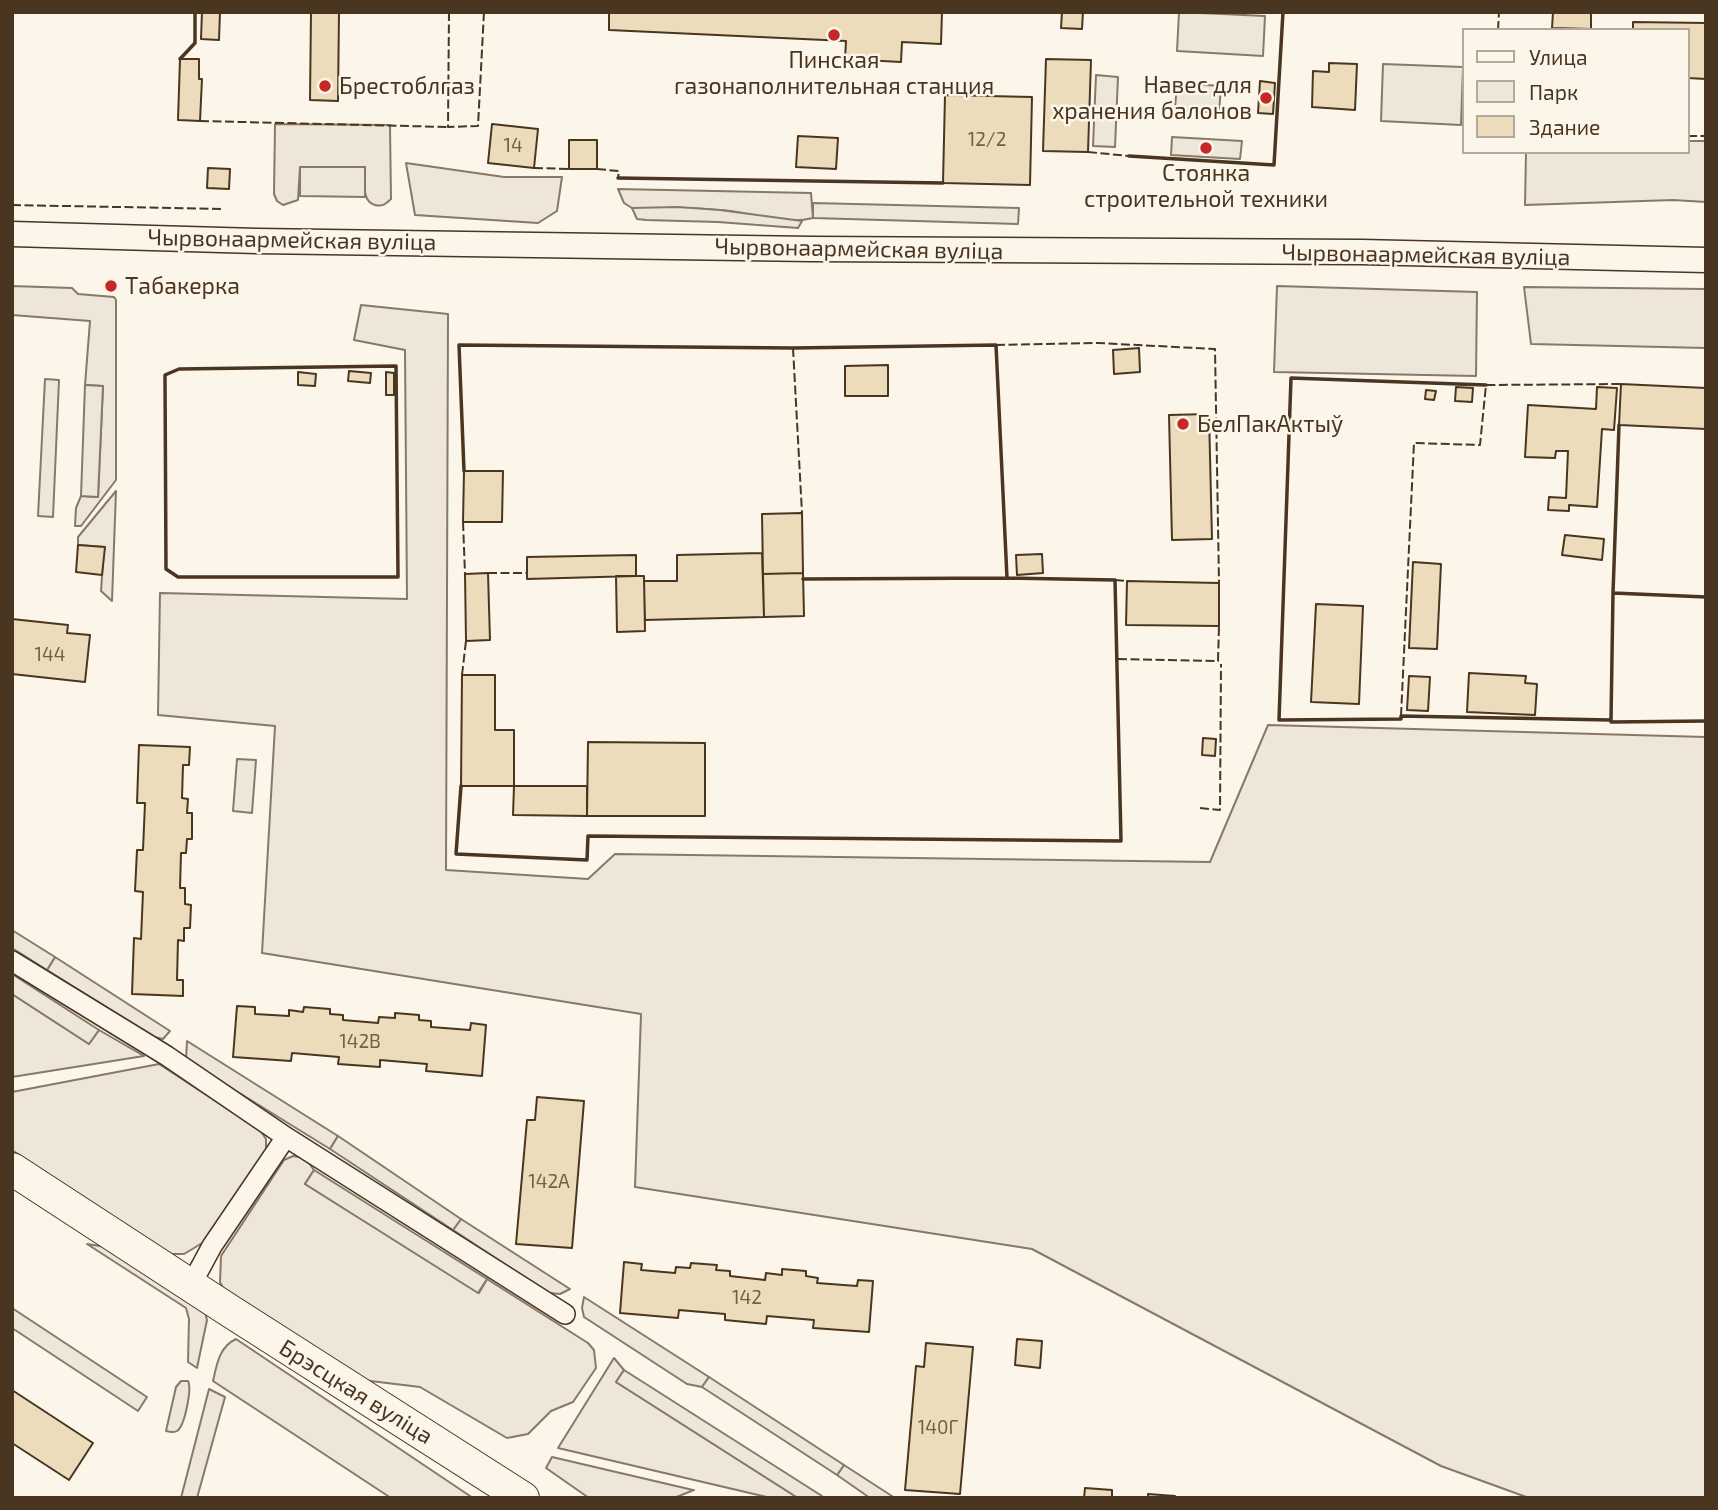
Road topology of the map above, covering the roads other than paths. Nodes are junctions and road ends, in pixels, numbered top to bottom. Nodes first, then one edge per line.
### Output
1 (12, 234) edge
2 (1706, 260) edge
3 (12, 961) edge
4 (286, 1137) junction
5 (12, 1169) edge
6 (191, 1284) junction
7 (565, 1314) dead end
8 (523, 1498) edge

1 - 2 street, Чырвонаармейская вуліца
3 - 4 street
4 - 6 street
4 - 7 street
5 - 6 main road, Брэсцкая вуліца
6 - 8 main road, Брэсцкая вуліца

